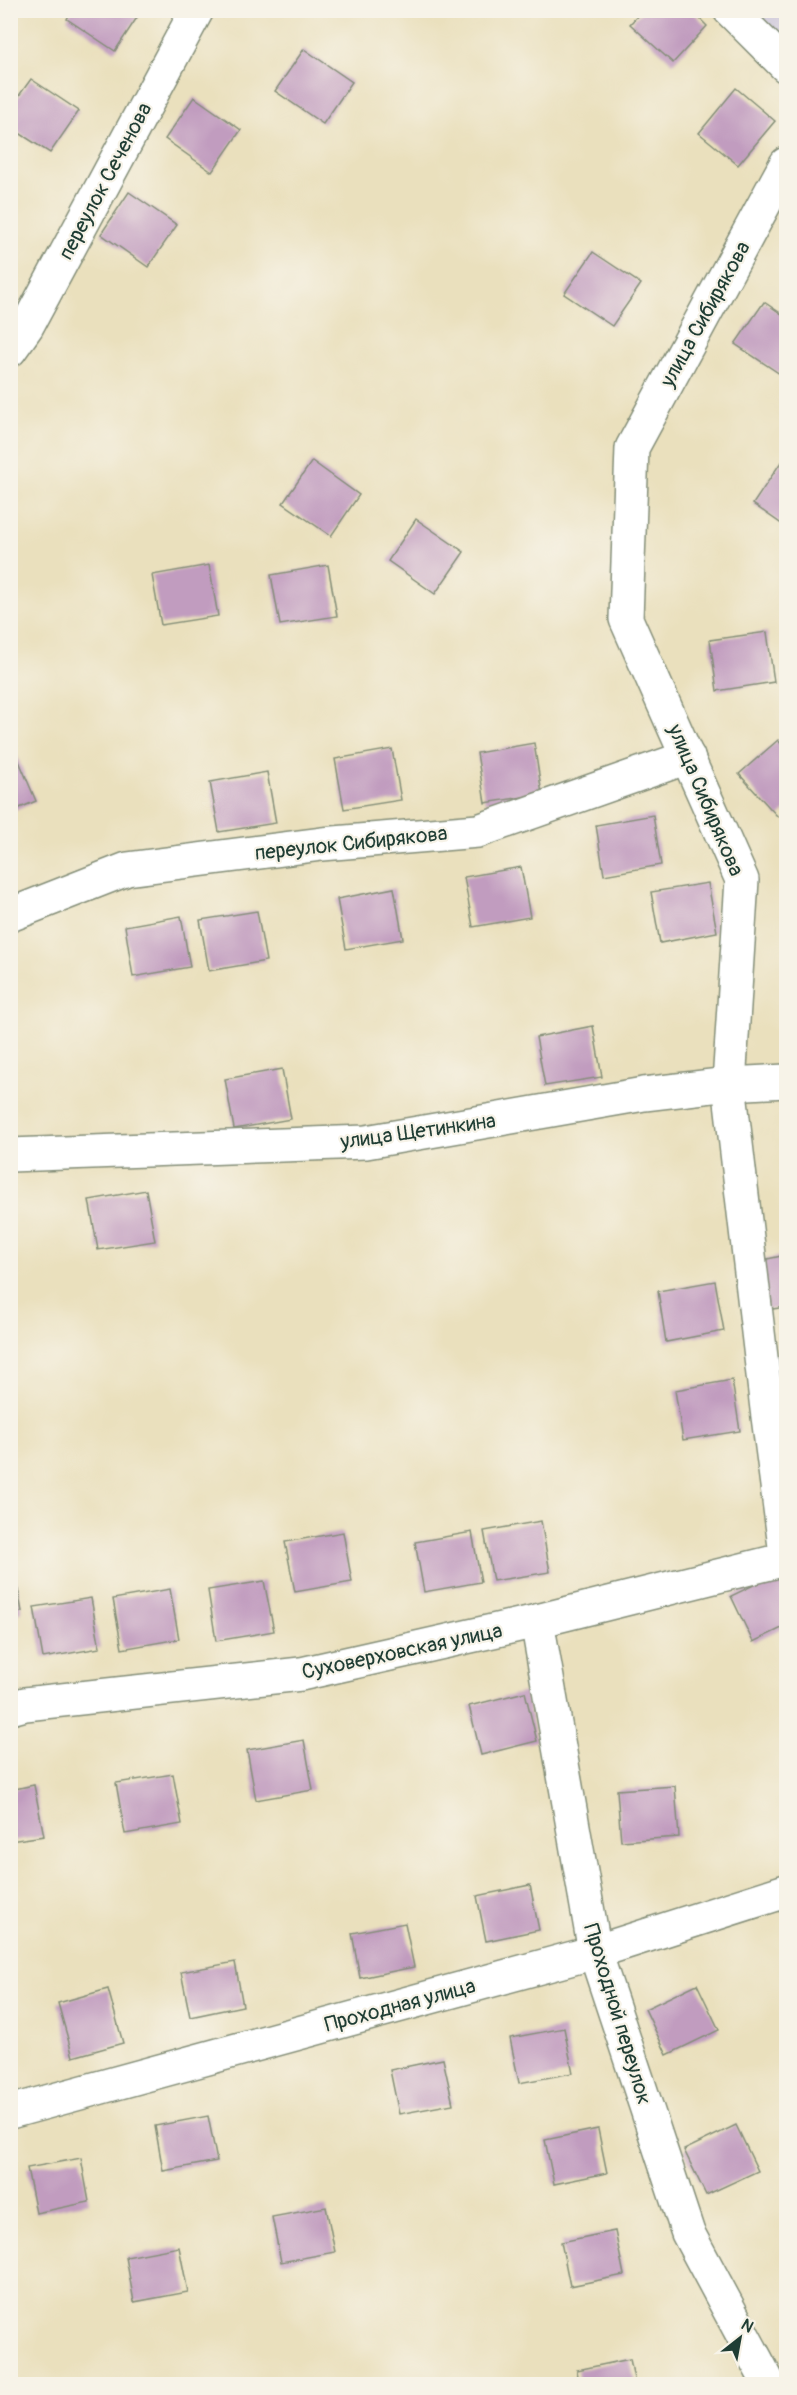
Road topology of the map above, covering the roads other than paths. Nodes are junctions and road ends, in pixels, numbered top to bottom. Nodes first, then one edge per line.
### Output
1 (197, 10) edge
2 (730, 10) edge
3 (786, 66) edge
4 (786, 164) edge
5 (10, 350) edge
6 (688, 757) junction
7 (10, 915) edge
8 (786, 1081) edge
9 (729, 1083) junction
10 (10, 1155) edge
11 (786, 1554) edge
12 (786, 1559) edge
13 (537, 1621) junction
14 (10, 1708) edge
15 (786, 1891) edge
16 (595, 1952) junction
17 (10, 2112) edge
18 (769, 2385) edge

1 - 5 street, переулок Сеченова
2 - 3 street
4 - 6 street, улица Сибирякова
6 - 7 street, переулок Сибирякова
6 - 9 street, улица Сибирякова
8 - 9 street, улица Щетинкина
9 - 10 street, улица Щетинкина
9 - 11 street, улица Сибирякова
12 - 13 street, Суховерховская улица
13 - 14 street, Суховерховская улица
13 - 16 street, Проходной переулок
15 - 16 street, Проходная улица
16 - 17 street, Проходная улица
16 - 18 street, Проходной переулок

